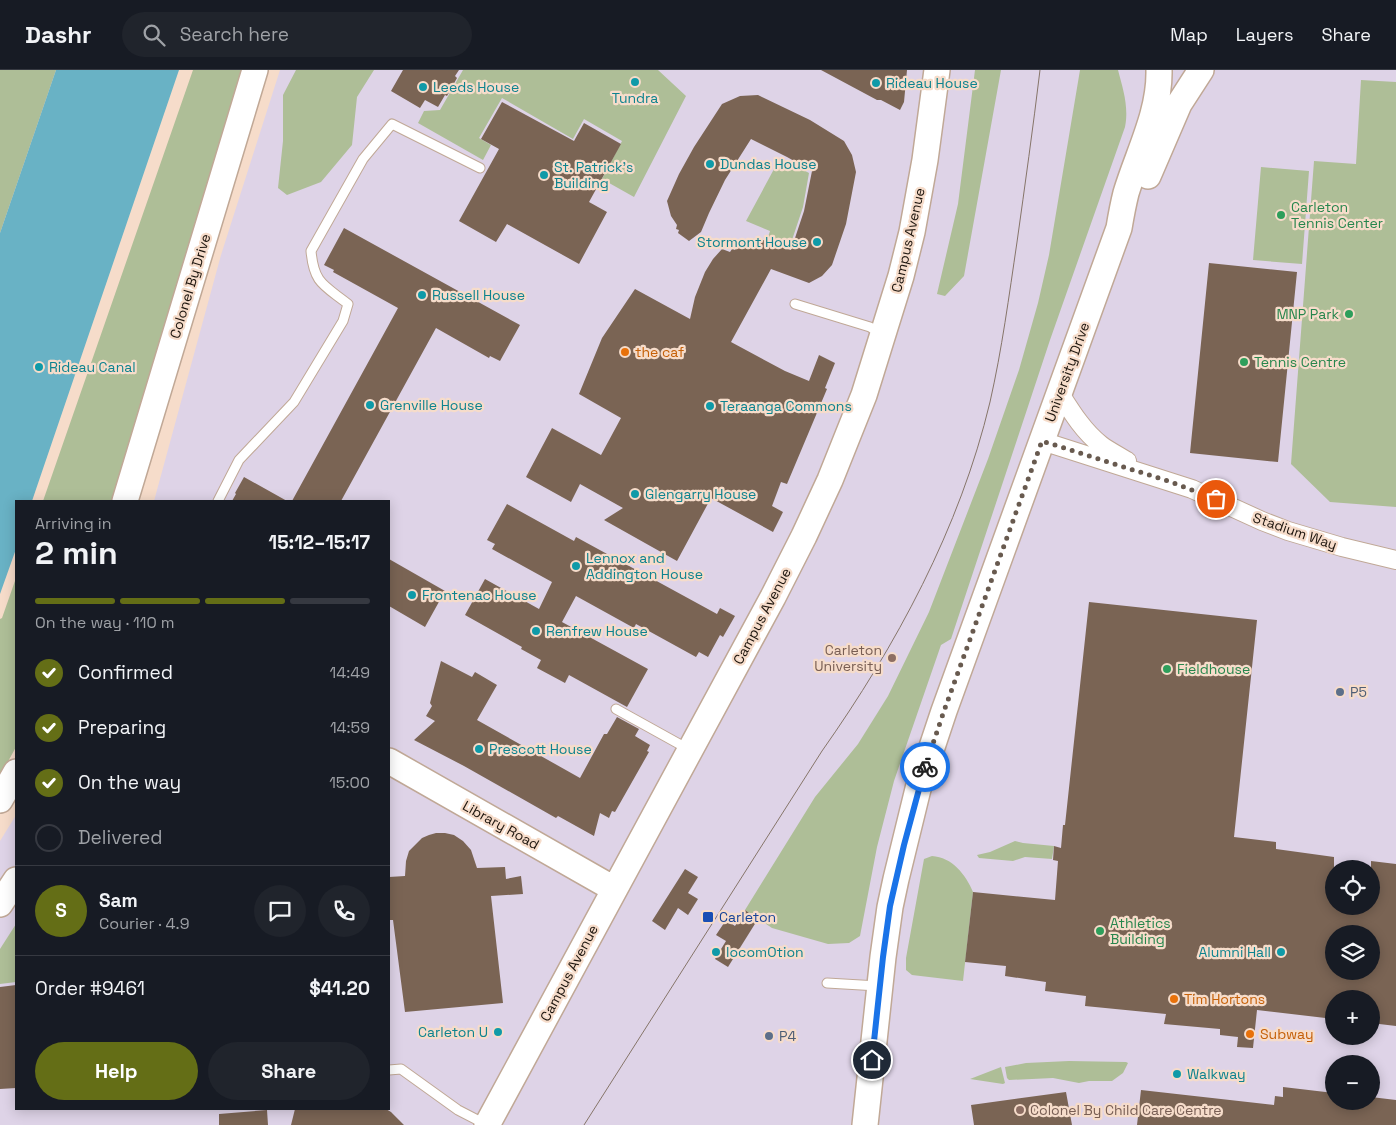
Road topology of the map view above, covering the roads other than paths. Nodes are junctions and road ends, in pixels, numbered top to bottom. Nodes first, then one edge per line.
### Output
1 (255, 70) edge
2 (937, 70) edge
3 (1159, 70) edge
4 (1174, 70) edge
5 (1200, 70) edge
6 (480, 168) dead end
7 (1118, 228) junction
8 (795, 304) dead end
9 (883, 335) junction
10 (1059, 392) junction
11 (1042, 441) junction
12 (1168, 481) junction
13 (125, 500) edge
14 (219, 500) edge
15 (1396, 560) edge
16 (616, 709) dead end
17 (690, 750) junction
18 (390, 762) edge
19 (15, 774) edge
20 (0, 800) edge
21 (15, 882) edge
22 (614, 889) junction
23 (0, 904) edge
24 (827, 982) dead end
25 (881, 986) junction
26 (390, 1070) edge
27 (487, 1125) edge
28 (865, 1125) edge

1 - 13 street, Colonel By Drive
2 - 9 street, Campus Avenue
3 - 7 street, University Drive
4 - 5 street
5 - 7 street, University Drive
6 - 14 lane
7 - 10 street, University Drive
8 - 9 lane
9 - 17 street, Campus Avenue
10 - 11 street, University Drive
10 - 12 street, Stadium Way
11 - 12 street, Stadium Way
11 - 25 street, University Drive
12 - 15 street, Stadium Way
16 - 17 lane
17 - 22 street, Campus Avenue
18 - 22 street, Library Road
19 - 20 street
21 - 23 street
22 - 27 street, Campus Avenue
24 - 25 lane
25 - 28 street, University Drive
26 - 27 lane

